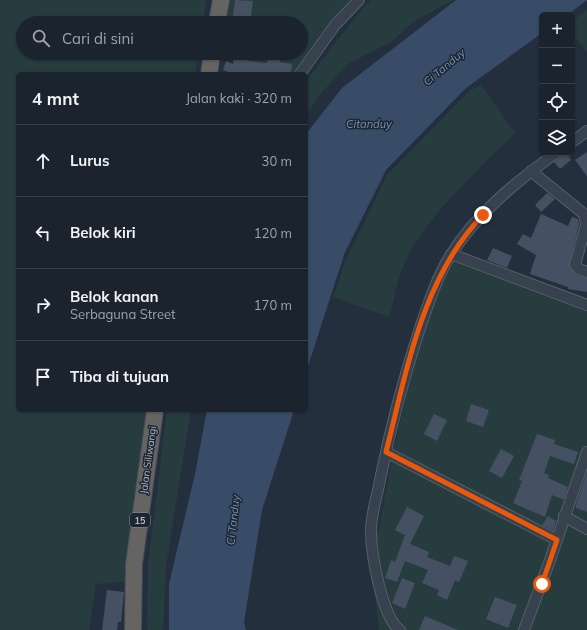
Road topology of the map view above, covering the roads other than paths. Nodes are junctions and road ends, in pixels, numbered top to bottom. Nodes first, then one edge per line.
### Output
1 (221, 0) edge
2 (359, 0) edge
3 (218, 16) edge
4 (211, 60) edge
5 (209, 72) edge
6 (301, 72) edge
7 (587, 131) edge
8 (575, 140) edge
9 (552, 156) edge
10 (531, 171) junction
11 (451, 254) junction
12 (587, 272) edge
13 (587, 304) edge
14 (155, 412) edge
15 (386, 452) junction
16 (587, 452) edge
17 (564, 516) junction
18 (587, 529) edge
19 (557, 540) junction
20 (132, 630) edge
21 (400, 630) edge
22 (524, 630) edge

1 - 3 highway
2 - 6 street
4 - 5 highway
7 - 8 street
9 - 10 street
10 - 11 street
10 - 12 street
11 - 13 street
11 - 15 street
14 - 20 highway, Jalan Siliwangi / 15
15 - 19 street
15 - 21 street
16 - 17 street
17 - 18 street
17 - 19 street
19 - 22 street

